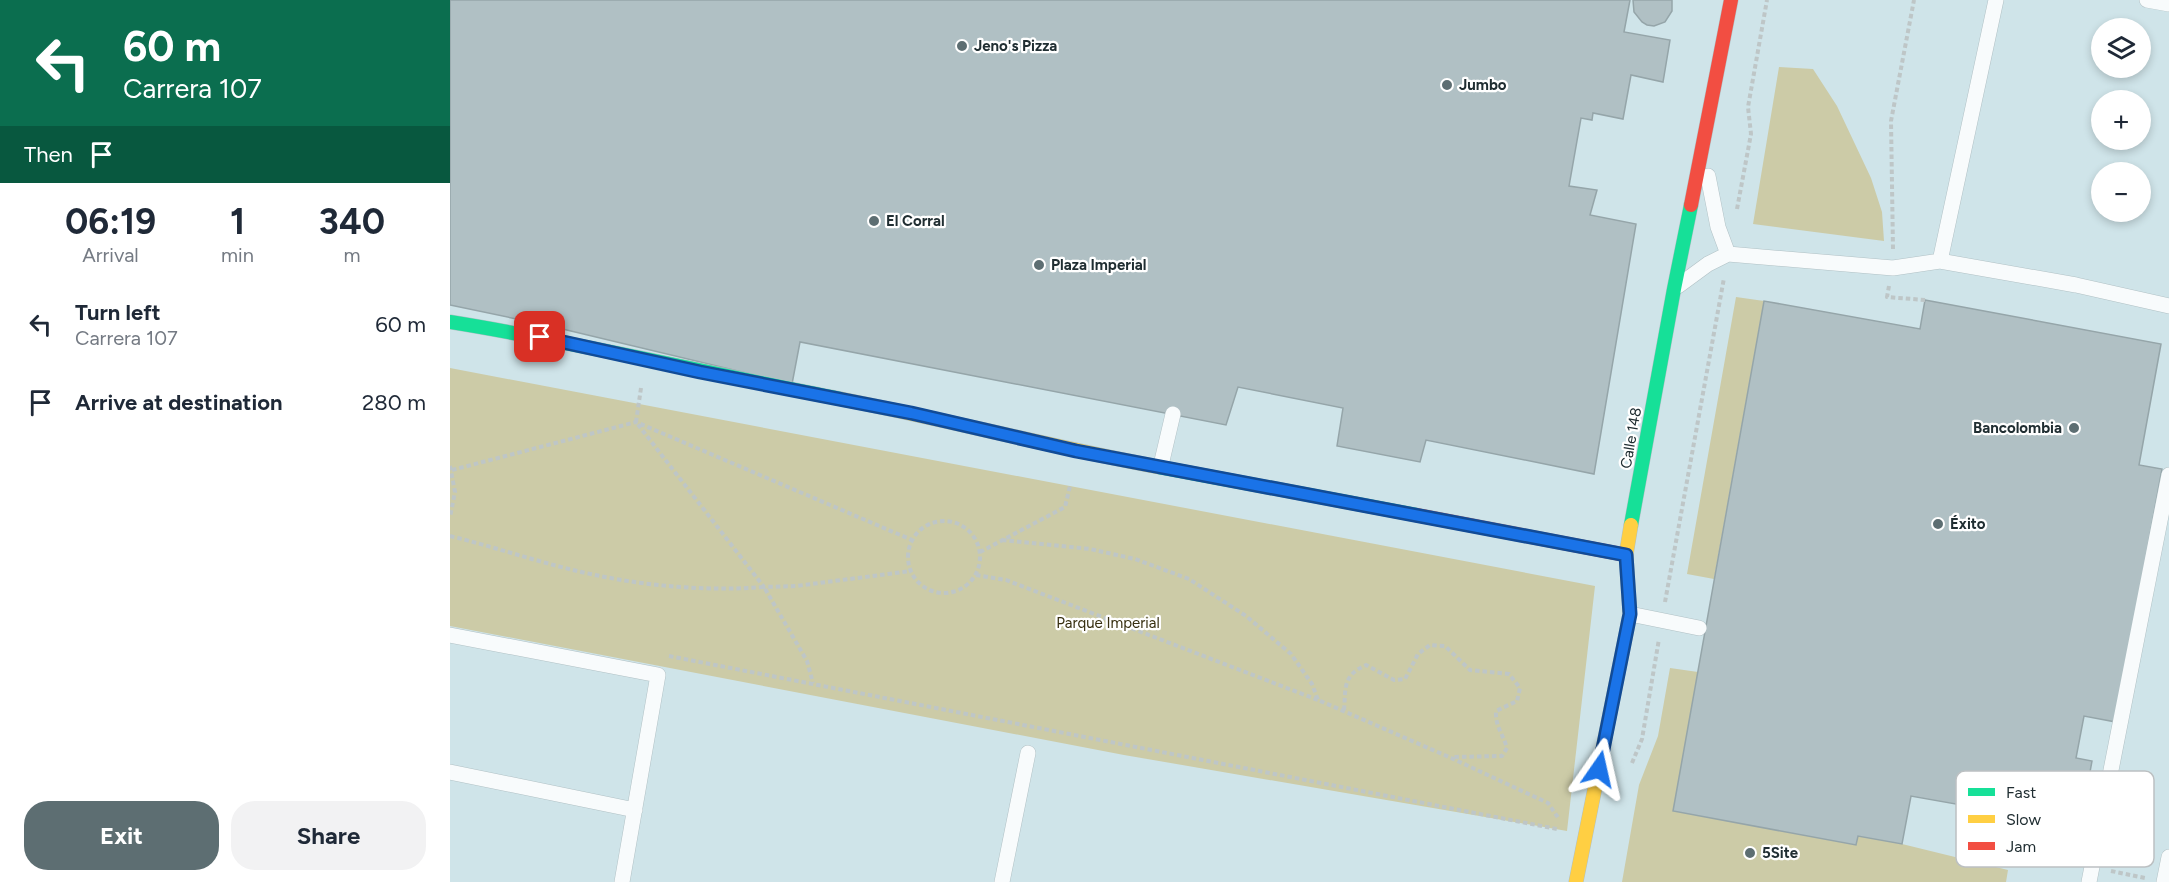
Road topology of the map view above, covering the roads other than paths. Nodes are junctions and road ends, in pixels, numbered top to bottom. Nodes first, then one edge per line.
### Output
1 (1731, 0) edge
2 (1996, 0) edge
3 (2146, 0) edge
4 (2169, 4) edge
5 (1704, 144) junction
6 (1728, 254) junction
7 (1940, 261) junction
8 (1674, 289) junction
9 (2169, 306) edge
10 (450, 321) edge
11 (1173, 414) dead end
12 (1161, 465) junction
13 (2169, 475) edge
14 (1626, 555) junction
15 (1630, 614) junction
16 (1699, 627) dead end
17 (450, 635) edge
18 (1028, 753) dead end
19 (2111, 771) edge
20 (450, 772) edge
21 (635, 810) junction
22 (2169, 857) edge
23 (622, 882) edge
24 (1002, 882) edge
25 (1576, 882) edge
26 (2164, 882) edge

1 - 5 street, Calle 148
2 - 7 lane
3 - 4 lane
5 - 6 lane
5 - 8 street, Calle 148
6 - 7 lane
6 - 8 lane
7 - 9 lane
8 - 14 street, Calle 148
10 - 12 street
11 - 12 lane
12 - 14 street
13 - 19 lane
14 - 15 street, Calle 148
15 - 16 lane
15 - 25 street, Calle 148
17 - 21 lane
18 - 24 lane
20 - 21 lane
21 - 23 lane
22 - 26 lane

